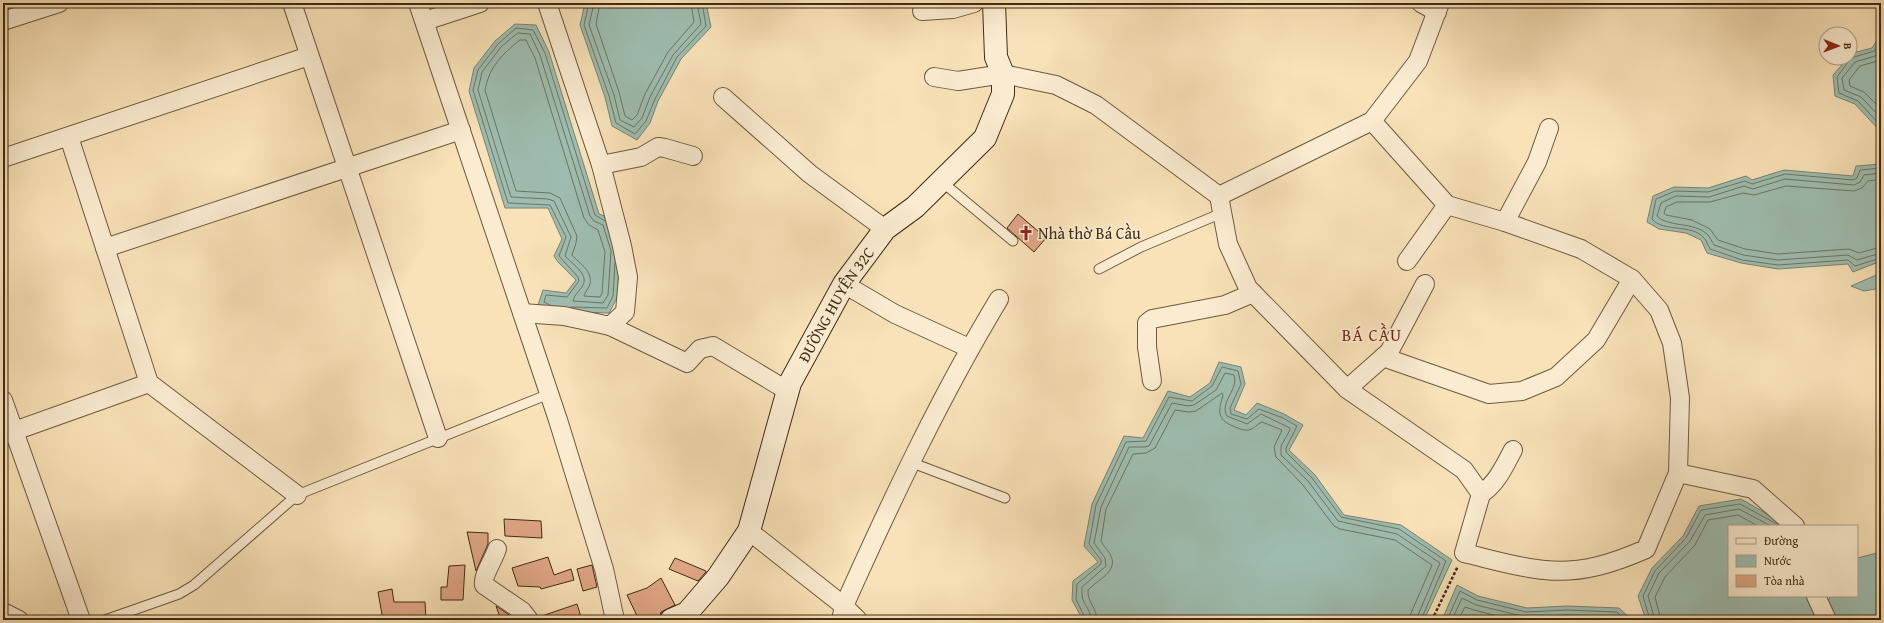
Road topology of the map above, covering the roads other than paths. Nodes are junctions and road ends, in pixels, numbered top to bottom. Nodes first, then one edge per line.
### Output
1 (59, 3) edge
2 (292, 3) edge
3 (418, 3) edge
4 (480, 3) edge
5 (547, 3) edge
6 (974, 3) edge
7 (994, 3) edge
8 (1421, 3) edge
9 (1438, 8) edge
10 (922, 11) dead end
11 (3, 21) edge
12 (425, 21) junction
13 (309, 56) junction
14 (1003, 74) junction
15 (934, 77) dead end
16 (723, 98) dead end
17 (1372, 121) junction
18 (1549, 128) dead end
19 (461, 130) junction
20 (69, 136) junction
21 (693, 156) dead end
22 (3, 158) edge
23 (601, 165) junction
24 (347, 168) junction
25 (941, 181) junction
26 (1221, 205) junction
27 (1447, 205) junction
28 (1505, 222) junction
29 (885, 229) junction
30 (1013, 241) dead end
31 (105, 248) junction
32 (1407, 261) dead end
33 (1099, 269) dead end
34 (1632, 279) junction
35 (844, 284) junction
36 (1425, 284) dead end
37 (1253, 293) junction
38 (999, 299) dead end
39 (522, 313) junction
40 (610, 326) junction
41 (969, 348) junction
42 (1383, 357) junction
43 (1152, 380) dead end
44 (149, 383) junction
45 (1347, 389) junction
46 (788, 391) junction
47 (549, 394) junction
48 (3, 400) edge
49 (8, 433) edge
50 (438, 438) junction
51 (1513, 450) dead end
52 (910, 462) junction
53 (1678, 473) junction
54 (1481, 494) junction
55 (297, 495) junction
56 (1005, 498) dead end
57 (1794, 525) edge
58 (749, 531) junction
59 (497, 549) dead end
60 (1816, 597) edge
61 (3, 612) edge
62 (842, 613) edge
63 (682, 618) edge
64 (19, 620) edge
65 (81, 620) edge
66 (105, 620) edge
67 (529, 620) edge
68 (615, 620) edge
69 (858, 620) edge
70 (1827, 620) edge

1 - 11 street
2 - 13 street
3 - 12 street
4 - 12 street
5 - 23 street
6 - 10 street
7 - 14 street, ĐƯỜNG HUYỆN 32C
8 - 9 street
9 - 17 street
12 - 19 street
13 - 20 street
13 - 24 street
14 - 15 street
14 - 25 street, ĐƯỜNG HUYỆN 32C
14 - 26 street
16 - 29 street
17 - 26 street
17 - 27 street
18 - 28 street
19 - 24 street
19 - 39 street
20 - 22 street
20 - 31 street
21 - 23 street
23 - 40 street
24 - 31 street
24 - 50 street
25 - 29 street, ĐƯỜNG HUYỆN 32C
25 - 30 lane
26 - 33 lane
26 - 37 street
27 - 28 street
27 - 32 street
28 - 34 street
29 - 35 street, ĐƯỜNG HUYỆN 32C
31 - 44 street
34 - 42 street
34 - 53 street
35 - 41 street
35 - 46 street, ĐƯỜNG HUYỆN 32C
36 - 42 street
37 - 43 street
37 - 45 street
38 - 41 street
39 - 40 street
39 - 47 street
40 - 46 street
41 - 52 street
42 - 45 street
44 - 49 street
44 - 55 street
45 - 54 street
46 - 58 street, ĐƯỜNG HUYỆN 32C
47 - 50 lane
47 - 68 street
48 - 49 street
49 - 65 street
50 - 55 lane
51 - 54 street
52 - 56 lane
52 - 62 street
53 - 54 street
53 - 57 street
55 - 66 lane
58 - 62 street
58 - 63 street, ĐƯỜNG HUYỆN 32C
59 - 67 street
60 - 70 street
61 - 64 street
62 - 69 street

